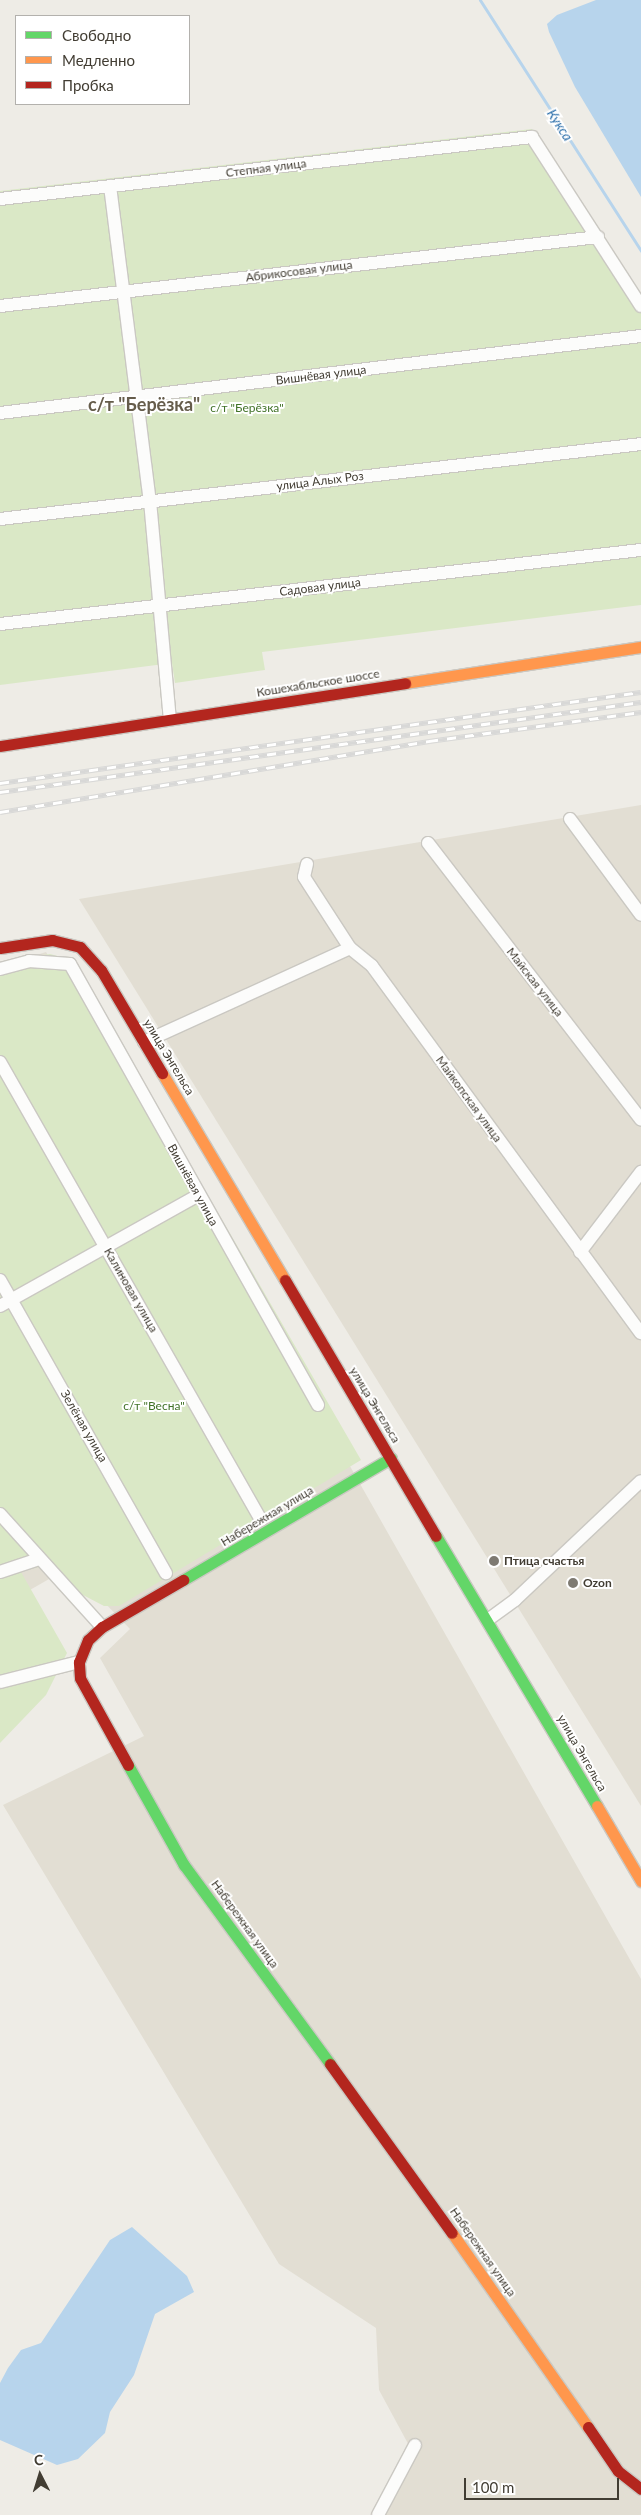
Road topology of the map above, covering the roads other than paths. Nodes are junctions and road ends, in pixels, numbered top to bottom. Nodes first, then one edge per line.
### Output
1 (110, 186) junction
2 (0, 199) edge
3 (598, 237) junction
4 (125, 292) junction
5 (0, 306) edge
6 (641, 306) edge
7 (641, 336) edge
8 (137, 397) junction
9 (0, 413) edge
10 (641, 444) edge
11 (150, 501) junction
12 (0, 519) edge
13 (641, 550) edge
14 (161, 605) junction
15 (0, 624) edge
16 (641, 646) edge
17 (170, 719) junction
18 (0, 746) edge
19 (570, 819) dead end
20 (428, 843) dead end
21 (307, 864) dead end
22 (641, 914) edge
23 (0, 948) edge
24 (350, 948) junction
25 (0, 969) edge
26 (144, 1042) junction
27 (0, 1062) edge
28 (641, 1120) edge
29 (641, 1172) edge
30 (199, 1195) junction
31 (106, 1246) junction
32 (580, 1252) junction
33 (0, 1280) edge
34 (5, 1302) edge
35 (641, 1333) edge
36 (318, 1405) dead end
37 (391, 1458) junction
38 (640, 1484) edge
39 (0, 1514) edge
40 (261, 1520) dead end
41 (39, 1559) junction
42 (0, 1572) edge
43 (166, 1574) dead end
44 (488, 1619) junction
45 (102, 1627) junction
46 (78, 1662) junction
47 (0, 1682) edge
48 (641, 1882) edge
49 (415, 2445) dead end
50 (641, 2488) edge
51 (378, 2515) edge

1 - 2 street, Степная улица
1 - 3 street, Степная улица
1 - 4 street
3 - 4 street, Абрикосовая улица
3 - 6 street
4 - 5 street, Абрикосовая улица
4 - 8 street
7 - 8 street, Вишнёвая улица
8 - 9 street, Вишнёвая улица
8 - 11 street
10 - 11 street, улица Алых Роз
11 - 12 street, улица Алых Роз
11 - 14 street
13 - 14 street, Садовая улица
14 - 15 street, Садовая улица
14 - 17 street
16 - 17 street, Кошехабльское шоссе
17 - 18 street, Кошехабльское шоссе
19 - 22 street
20 - 28 street, Майская улица
21 - 24 street, Майкопская улица
23 - 26 street, улица Энгельса
24 - 26 street
24 - 32 street, Майкопская улица
25 - 30 street, Вишнёвая улица
26 - 37 street, улица Энгельса
27 - 31 street, Калиновая улица
29 - 32 street
30 - 31 street
30 - 36 street, Вишнёвая улица
31 - 34 street
31 - 40 street, Калиновая улица
32 - 35 street, Майкопская улица
33 - 34 street, Зелёная улица
34 - 43 street, Зелёная улица
37 - 44 street, улица Энгельса
37 - 45 street, Набережная улица
38 - 44 street
39 - 41 street
41 - 42 street
41 - 45 street
44 - 48 street, улица Энгельса
45 - 46 street, Набережная улица
46 - 47 street
46 - 50 street, Набережная улица
49 - 51 street

